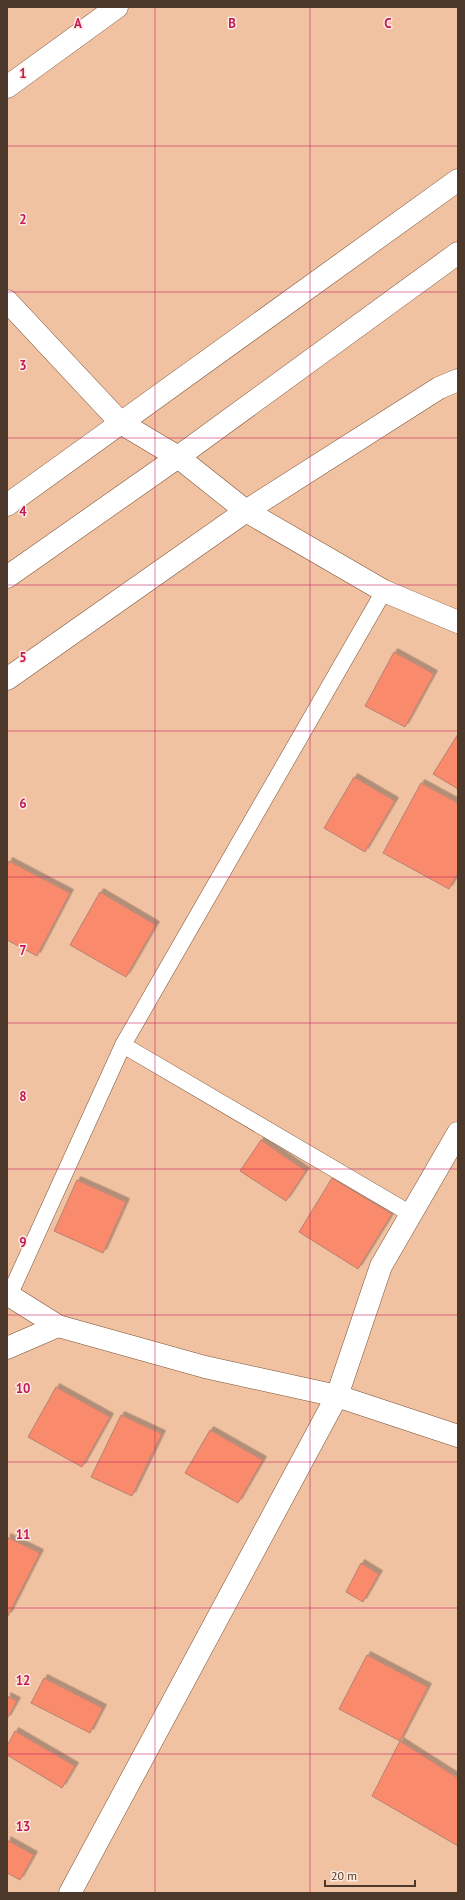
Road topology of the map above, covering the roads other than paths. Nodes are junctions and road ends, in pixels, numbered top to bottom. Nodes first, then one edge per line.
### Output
1 (117, 7) edge
2 (7, 87) edge
3 (458, 180) edge
4 (458, 253) edge
5 (7, 301) edge
6 (458, 380) edge
7 (120, 423) junction
8 (178, 457) junction
9 (7, 505) edge
10 (246, 511) junction
11 (7, 577) edge
12 (384, 591) junction
13 (458, 622) edge
14 (7, 679) edge
15 (123, 1045) junction
16 (458, 1133) edge
17 (411, 1214) junction
18 (8, 1295) edge
19 (58, 1326) junction
20 (7, 1348) edge
21 (337, 1396) junction
22 (458, 1436) edge
23 (70, 1893) edge

1 - 2 street
3 - 7 street
4 - 8 street
5 - 7 street
6 - 10 street
7 - 8 street
7 - 9 street
8 - 10 street
8 - 11 street
10 - 12 street
10 - 14 street
12 - 13 street
12 - 15 lane
15 - 17 lane
15 - 18 lane
16 - 17 street
17 - 21 street
18 - 19 street
19 - 20 street
19 - 21 street
21 - 22 street
21 - 23 street

